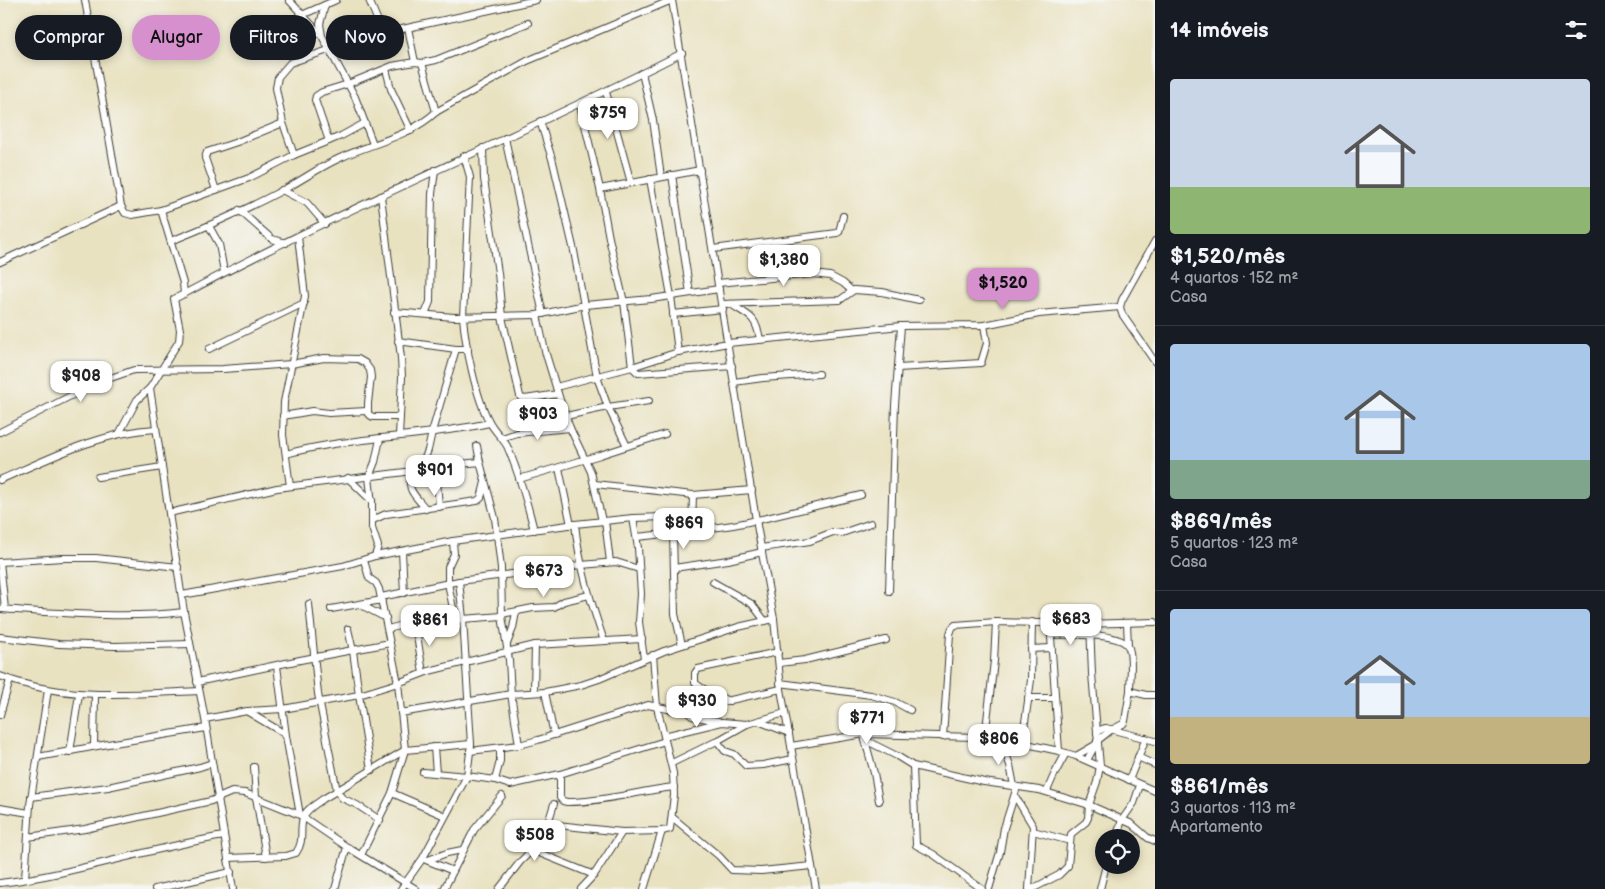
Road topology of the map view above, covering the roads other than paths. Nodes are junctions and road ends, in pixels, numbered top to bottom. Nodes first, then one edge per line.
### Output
1 (85, 0) edge
2 (289, 0) edge
3 (369, 0) edge
4 (536, 0) edge
5 (672, 0) edge
6 (330, 2) edge
7 (302, 15) joint
8 (375, 15) edge
9 (528, 24) dead end
10 (408, 28) junction
11 (404, 29) edge
12 (316, 30) edge
13 (322, 36) junction
14 (326, 43) edge
15 (326, 51) edge
16 (682, 53) junction
17 (335, 60) edge
18 (419, 62) junction
19 (386, 69) junction
20 (642, 73) junction
21 (348, 84) junction
22 (606, 92) junction
23 (580, 104) junction
24 (436, 112) junction
25 (540, 121) junction
26 (283, 123) junction
27 (365, 123) junction
28 (411, 131) junction
29 (505, 138) junction
30 (330, 141) junction
31 (373, 144) junction
32 (483, 148) junction
33 (294, 155) junction
34 (464, 156) junction
35 (435, 170) junction
36 (700, 170) junction
37 (672, 175) junction
38 (661, 177) junction
39 (650, 179) junction
40 (631, 183) junction
41 (600, 189) junction
42 (216, 190) junction
43 (282, 190) junction
44 (380, 196) junction
45 (121, 206) junction
46 (161, 210) junction
47 (239, 210) junction
48 (843, 216) dead end
49 (325, 224) junction
50 (209, 226) junction
51 (298, 237) junction
52 (172, 241) junction
53 (1155, 241) edge
54 (286, 243) junction
55 (713, 249) junction
56 (0, 262) edge
57 (224, 272) junction
58 (719, 286) junction
59 (852, 291) junction
60 (690, 293) junction
61 (184, 294) junction
62 (671, 296) junction
63 (919, 300) dead end
64 (624, 302) junction
65 (304, 303) junction
66 (731, 304) junction
67 (585, 306) junction
68 (722, 306) junction
69 (1120, 307) junction
70 (394, 312) junction
71 (425, 314) junction
72 (540, 314) junction
73 (673, 314) junction
74 (463, 317) junction
75 (502, 317) junction
76 (984, 325) junction
77 (902, 326) junction
78 (760, 339) junction
79 (398, 341) junction
80 (728, 343) junction
81 (456, 348) junction
82 (209, 349) dead end
83 (468, 349) junction
84 (678, 352) junction
85 (1155, 362) edge
86 (291, 364) junction
87 (732, 366) junction
88 (632, 367) junction
89 (898, 368) junction
90 (162, 370) junction
91 (818, 374) dead end
92 (597, 377) junction
93 (734, 382) junction
94 (150, 388) junction
95 (557, 390) junction
96 (649, 401) dead end
97 (608, 407) junction
98 (367, 411) junction
99 (283, 416) junction
100 (566, 416) junction
101 (400, 417) junction
102 (489, 423) junction
103 (570, 428) junction
104 (156, 429) junction
105 (0, 432) edge
106 (432, 432) junction
107 (119, 434) junction
108 (665, 434) dead end
109 (399, 436) junction
110 (502, 438) junction
111 (380, 439) junction
112 (477, 446) dead end
113 (626, 446) junction
114 (286, 454) junction
115 (586, 460) junction
116 (480, 462) junction
117 (162, 467) junction
118 (421, 468) junction
119 (436, 468) junction
120 (559, 468) junction
121 (413, 471) junction
122 (368, 476) junction
123 (98, 477) dead end
124 (348, 478) junction
125 (519, 479) junction
126 (0, 480) edge
127 (486, 481) junction
128 (595, 484) junction
129 (290, 486) junction
130 (752, 490) junction
131 (693, 495) junction
132 (861, 495) dead end
133 (372, 502) junction
134 (439, 507) junction
135 (426, 509) junction
136 (169, 513) junction
137 (386, 514) junction
138 (633, 518) junction
139 (373, 520) junction
140 (756, 520) junction
141 (604, 521) junction
142 (871, 523) dead end
143 (573, 524) junction
144 (534, 530) junction
145 (692, 530) junction
146 (671, 534) junction
147 (497, 536) junction
148 (637, 538) junction
149 (453, 541) junction
150 (762, 550) junction
151 (402, 551) junction
152 (375, 556) junction
153 (364, 560) junction
154 (0, 562) edge
155 (610, 562) junction
156 (581, 565) junction
157 (178, 567) junction
158 (674, 568) junction
159 (639, 569) junction
160 (501, 577) junction
161 (459, 581) junction
162 (713, 582) dead end
163 (448, 583) junction
164 (888, 591) dead end
165 (404, 593) junction
166 (182, 595) junction
167 (589, 595) junction
168 (381, 599) junction
169 (309, 604) dead end
170 (361, 605) junction
171 (2, 609) edge
172 (331, 609) dead end
173 (184, 612) junction
174 (516, 612) junction
175 (502, 615) junction
176 (386, 618) junction
177 (454, 619) junction
178 (463, 619) junction
179 (774, 619) junction
180 (766, 621) junction
181 (996, 622) junction
182 (1032, 622) junction
183 (1050, 622) junction
184 (1127, 622) junction
185 (1155, 622) edge
186 (415, 623) junction
187 (1090, 623) junction
188 (348, 629) dead end
189 (388, 629) junction
190 (1050, 635) junction
191 (1091, 635) junction
192 (0, 637) edge
193 (642, 639) junction
194 (886, 640) dead end
195 (604, 641) junction
196 (390, 643) junction
197 (190, 644) junction
198 (535, 645) junction
199 (682, 645) junction
200 (1128, 646) junction
201 (507, 648) junction
202 (1051, 648) junction
203 (1031, 649) junction
204 (353, 651) junction
205 (778, 652) junction
206 (653, 655) junction
207 (314, 657) junction
208 (644, 659) junction
209 (465, 662) junction
210 (779, 663) junction
211 (277, 666) junction
212 (423, 673) junction
213 (0, 676) edge
214 (10, 680) junction
215 (198, 682) junction
216 (398, 683) junction
217 (781, 686) junction
218 (48, 690) junction
219 (199, 691) junction
220 (534, 691) junction
221 (1130, 691) junction
222 (545, 692) junction
223 (79, 694) junction
224 (511, 694) junction
225 (95, 695) junction
226 (358, 695) junction
227 (1155, 695) edge
228 (1028, 698) junction
229 (1055, 698) junction
230 (729, 701) junction
231 (319, 702) junction
232 (468, 702) junction
233 (657, 707) junction
234 (283, 709) junction
235 (673, 710) junction
236 (685, 710) junction
237 (910, 710) dead end
238 (247, 712) junction
239 (401, 713) junction
240 (785, 714) junction
241 (0, 715) edge
242 (205, 719) junction
243 (758, 720) junction
244 (661, 722) junction
245 (722, 722) junction
246 (747, 724) junction
247 (206, 728) junction
248 (986, 729) junction
249 (1111, 730) junction
250 (789, 733) junction
251 (1096, 733) junction
252 (554, 735) junction
253 (286, 736) junction
254 (864, 737) junction
255 (943, 737) junction
256 (976, 737) junction
257 (1146, 738) junction
258 (665, 739) junction
259 (989, 739) junction
260 (717, 741) junction
261 (1001, 741) junction
262 (1155, 741) edge
263 (1022, 743) junction
264 (1097, 743) junction
265 (519, 745) junction
266 (94, 746) junction
267 (791, 746) junction
268 (434, 747) junction
269 (471, 747) junction
270 (500, 748) junction
271 (405, 750) junction
272 (1059, 750) junction
273 (70, 752) junction
274 (1066, 753) junction
275 (1076, 756) junction
276 (38, 757) junction
277 (1138, 757) junction
278 (793, 759) junction
279 (1087, 760) junction
280 (212, 763) junction
281 (672, 763) junction
282 (1155, 765) edge
283 (913, 766) junction
284 (1100, 766) junction
285 (254, 767) dead end
286 (371, 770) junction
287 (423, 772) dead end
288 (436, 773) junction
289 (560, 774) junction
290 (467, 776) junction
291 (495, 780) junction
292 (1129, 780) junction
293 (1140, 785) junction
294 (1013, 786) junction
295 (674, 788) junction
296 (337, 791) junction
297 (1155, 791) edge
298 (1047, 792) junction
299 (392, 793) junction
300 (502, 796) dead end
301 (1015, 796) junction
302 (31, 797) junction
303 (218, 797) junction
304 (256, 797) junction
305 (879, 801) dead end
306 (554, 804) dead end
307 (1089, 805) junction
308 (0, 808) edge
309 (29, 813) junction
310 (301, 816) junction
311 (445, 816) junction
312 (672, 817) junction
313 (380, 820) junction
314 (1122, 820) junction
315 (548, 824) junction
316 (683, 827) junction
317 (670, 829) junction
318 (1119, 829) edge
319 (662, 831) junction
320 (1034, 831) junction
321 (622, 832) junction
322 (224, 836) junction
323 (28, 837) junction
324 (1070, 841) junction
325 (1155, 841) edge
326 (347, 847) junction
327 (462, 850) junction
328 (532, 850) junction
329 (361, 855) junction
330 (266, 857) junction
331 (228, 858) junction
332 (425, 859) junction
333 (812, 866) junction
334 (453, 871) junction
335 (231, 872) junction
336 (1104, 874) edge
337 (594, 875) junction
338 (25, 879) junction
339 (0, 883) edge
340 (179, 886) edge
341 (403, 886) edge
342 (155, 889) edge
343 (233, 889) edge
344 (335, 889) edge
345 (416, 889) edge
346 (444, 889) edge
347 (499, 889) edge
348 (581, 889) edge
349 (644, 889) edge
350 (816, 889) edge
351 (982, 889) edge
352 (989, 889) edge
353 (1028, 889) edge
354 (1032, 889) edge
355 (1100, 889) edge

1 - 45 street
2 - 7 street
3 - 8 street
4 - 10 street
5 - 16 street
5 - 24 street
6 - 7 street
6 - 13 street
9 - 18 street
10 - 11 street
10 - 18 street
12 - 13 street
13 - 14 street
15 - 26 street
16 - 20 street
16 - 36 street
17 - 21 street
18 - 19 street
18 - 24 street
19 - 21 street
19 - 28 street
20 - 22 street
20 - 38 street
21 - 27 street
21 - 30 street
22 - 23 street
22 - 40 street
23 - 25 street
23 - 41 street
24 - 28 street
25 - 29 street
25 - 67 street
26 - 33 street
26 - 42 street
27 - 30 street
27 - 31 street
28 - 31 street
29 - 32 street
29 - 72 street
30 - 33 street
31 - 43 street
32 - 34 street
32 - 75 street
33 - 42 street
34 - 35 street
34 - 74 street
35 - 44 street
35 - 71 street
36 - 37 street
36 - 55 street
37 - 38 street
37 - 60 street
38 - 39 street
39 - 40 street
39 - 62 street
40 - 41 street
41 - 64 street
42 - 46 street
43 - 47 street
43 - 49 street
44 - 49 street
44 - 70 street
45 - 46 street
45 - 56 street
46 - 52 street
47 - 50 street
47 - 54 street
48 - 55 street
49 - 51 street
50 - 52 street
50 - 57 street
51 - 54 street
51 - 65 street
52 - 61 street
53 - 69 street
54 - 57 street
55 - 58 street
57 - 61 street
58 - 59 street
58 - 60 street
58 - 68 street
59 - 63 street
59 - 66 street
60 - 62 street
61 - 90 street
62 - 64 street
62 - 73 street
64 - 67 street
64 - 88 street
65 - 82 street
65 - 86 street
66 - 68 street
66 - 78 street
67 - 72 street
67 - 92 street
68 - 73 street
68 - 80 street
69 - 76 street
69 - 85 street
70 - 71 street
70 - 79 street
71 - 74 street
72 - 75 street
72 - 95 street
73 - 84 street
74 - 75 street
74 - 83 street
75 - 95 street
76 - 77 street
76 - 89 street
77 - 78 street
77 - 89 street
78 - 80 street
79 - 81 street
79 - 101 street
80 - 84 street
80 - 87 street
81 - 83 street
81 - 106 street
83 - 102 street
84 - 88 street
86 - 90 street
86 - 98 street
86 - 99 street
87 - 88 street
87 - 93 street
88 - 92 street
89 - 164 street
90 - 94 street
90 - 105 street
91 - 93 street
92 - 95 street
92 - 97 street
93 - 130 street
94 - 104 street
94 - 107 street
95 - 100 street
96 - 97 street
97 - 100 street
97 - 113 street
98 - 99 street
98 - 101 street
99 - 114 street
100 - 103 street
101 - 109 street
102 - 106 street
102 - 110 street
103 - 110 street
103 - 115 street
104 - 107 street
104 - 117 street
106 - 109 street
106 - 118 street
107 - 126 street
108 - 113 street
109 - 111 street
110 - 125 street
111 - 114 street
111 - 122 street
112 - 116 street
113 - 115 street
114 - 129 street
115 - 120 street
115 - 128 street
116 - 119 street
116 - 127 street
117 - 123 street
117 - 136 street
118 - 119 street
118 - 121 street
119 - 134 street
120 - 125 street
120 - 143 street
121 - 122 street
121 - 135 street
122 - 124 street
122 - 133 street
124 - 129 street
124 - 133 street
125 - 144 street
127 - 134 street
127 - 147 street
128 - 131 street
128 - 141 street
129 - 136 street
130 - 131 street
130 - 140 street
131 - 145 street
132 - 140 street
133 - 137 street
133 - 139 street
134 - 135 street
135 - 137 street
136 - 157 street
137 - 139 street
138 - 141 street
138 - 146 street
138 - 148 street
139 - 152 street
140 - 145 street
140 - 150 street
141 - 143 street
141 - 155 street
142 - 150 street
143 - 144 street
143 - 156 street
144 - 147 street
145 - 146 street
146 - 148 street
146 - 158 street
147 - 149 street
147 - 160 street
148 - 159 street
149 - 151 street
149 - 163 street
150 - 158 street
150 - 179 street
151 - 152 street
151 - 165 street
152 - 153 street
153 - 166 street
153 - 168 street
154 - 157 street
154 - 171 street
155 - 156 street
155 - 159 street
156 - 160 street
156 - 167 street
157 - 166 street
158 - 199 street
159 - 193 street
160 - 161 street
160 - 175 street
161 - 163 street
161 - 178 street
162 - 180 street
163 - 165 street
163 - 177 street
165 - 168 street
166 - 173 street
167 - 174 street
167 - 195 street
168 - 170 street
168 - 176 street
169 - 207 street
170 - 172 street
170 - 176 street
171 - 173 street
173 - 197 street
174 - 175 street
174 - 201 street
175 - 178 street
175 - 201 street
176 - 189 street
177 - 178 street
177 - 186 street
178 - 209 street
179 - 180 street
179 - 205 street
180 - 199 street
181 - 182 street
181 - 248 street
181 - 255 street
182 - 183 street
182 - 203 street
183 - 187 street
183 - 190 street
184 - 185 street
184 - 187 street
184 - 200 street
186 - 189 street
186 - 212 street
187 - 191 street
188 - 204 street
189 - 196 street
190 - 191 street
190 - 202 street
191 - 200 street
191 - 251 street
192 - 197 street
193 - 195 street
193 - 208 street
194 - 210 street
195 - 198 street
196 - 204 street
196 - 216 street
197 - 215 street
198 - 201 street
198 - 220 street
199 - 206 street
200 - 221 street
201 - 209 street
201 - 224 street
202 - 203 street
202 - 229 street
203 - 228 street
204 - 207 street
204 - 226 street
205 - 210 street
205 - 230 street
206 - 208 street
206 - 233 street
207 - 211 street
207 - 231 street
208 - 222 street
209 - 212 street
209 - 232 street
210 - 217 street
211 - 215 street
211 - 234 street
212 - 216 street
213 - 214 street
214 - 218 street
214 - 241 street
215 - 219 street
216 - 226 street
216 - 239 street
217 - 230 street
217 - 237 street
217 - 240 street
218 - 223 street
218 - 276 street
219 - 225 street
219 - 242 street
220 - 222 street
220 - 224 street
221 - 227 street
221 - 249 street
222 - 252 street
223 - 225 street
223 - 273 street
224 - 232 street
224 - 265 street
225 - 266 street
226 - 231 street
226 - 286 street
228 - 229 street
228 - 263 street
229 - 272 street
230 - 236 street
231 - 234 street
231 - 296 street
232 - 239 street
232 - 269 street
233 - 235 street
233 - 244 street
233 - 252 street
234 - 238 street
234 - 253 street
235 - 236 street
235 - 244 street
236 - 245 street
238 - 242 street
238 - 253 street
239 - 271 street
240 - 243 street
240 - 250 street
242 - 247 street
243 - 246 street
243 - 250 street
244 - 258 street
245 - 246 street
245 - 258 street
246 - 260 street
247 - 266 street
247 - 280 street
248 - 256 street
248 - 259 street
249 - 251 street
249 - 257 street
249 - 264 street
250 - 267 street
251 - 264 street
252 - 265 street
253 - 310 street
254 - 255 street
254 - 267 street
254 - 283 street
254 - 305 street
255 - 256 street
256 - 259 street
257 - 262 street
257 - 277 street
258 - 281 street
258 - 289 street
259 - 261 street
260 - 278 street
260 - 281 street
261 - 263 street
261 - 294 street
263 - 272 street
264 - 275 street
264 - 279 street
264 - 284 street
265 - 270 street
266 - 273 street
267 - 278 street
268 - 269 street
268 - 271 street
268 - 288 street
269 - 270 street
269 - 290 street
270 - 291 street
271 - 286 street
271 - 299 street
272 - 274 street
273 - 276 street
274 - 275 street
274 - 298 street
275 - 279 street
276 - 302 street
277 - 282 street
277 - 292 street
278 - 333 street
279 - 284 street
280 - 302 street
280 - 303 street
281 - 295 street
283 - 294 street
283 - 351 street
284 - 292 street
284 - 307 street
285 - 304 street
286 - 296 street
287 - 288 street
288 - 290 street
289 - 291 street
289 - 295 street
290 - 291 street
290 - 311 street
292 - 293 street
293 - 297 street
293 - 314 street
294 - 298 street
294 - 301 street
295 - 312 street
296 - 310 street
296 - 313 street
298 - 307 street
299 - 311 street
299 - 313 street
300 - 327 street
301 - 320 street
301 - 352 street
302 - 309 street
303 - 304 street
303 - 322 street
303 - 323 street
304 - 310 street
304 - 330 street
306 - 315 street
307 - 314 street
307 - 324 street
308 - 309 street
309 - 323 street
310 - 326 street
310 - 330 street
311 - 332 street
312 - 316 street
312 - 317 street
313 - 329 street
314 - 318 street
314 - 325 street
315 - 321 street
315 - 328 street
316 - 317 street
316 - 333 street
317 - 319 street
319 - 321 street
319 - 349 street
320 - 324 street
320 - 353 street
321 - 337 street
322 - 331 street
322 - 338 street
323 - 338 street
324 - 354 street
326 - 329 street
326 - 344 street
327 - 332 street
327 - 334 street
328 - 337 street
328 - 347 street
329 - 341 street
330 - 331 street
331 - 335 street
332 - 334 street
332 - 341 street
333 - 350 street
334 - 346 street
335 - 340 street
335 - 343 street
336 - 355 street
337 - 348 street
338 - 339 street
340 - 342 street
341 - 345 street

